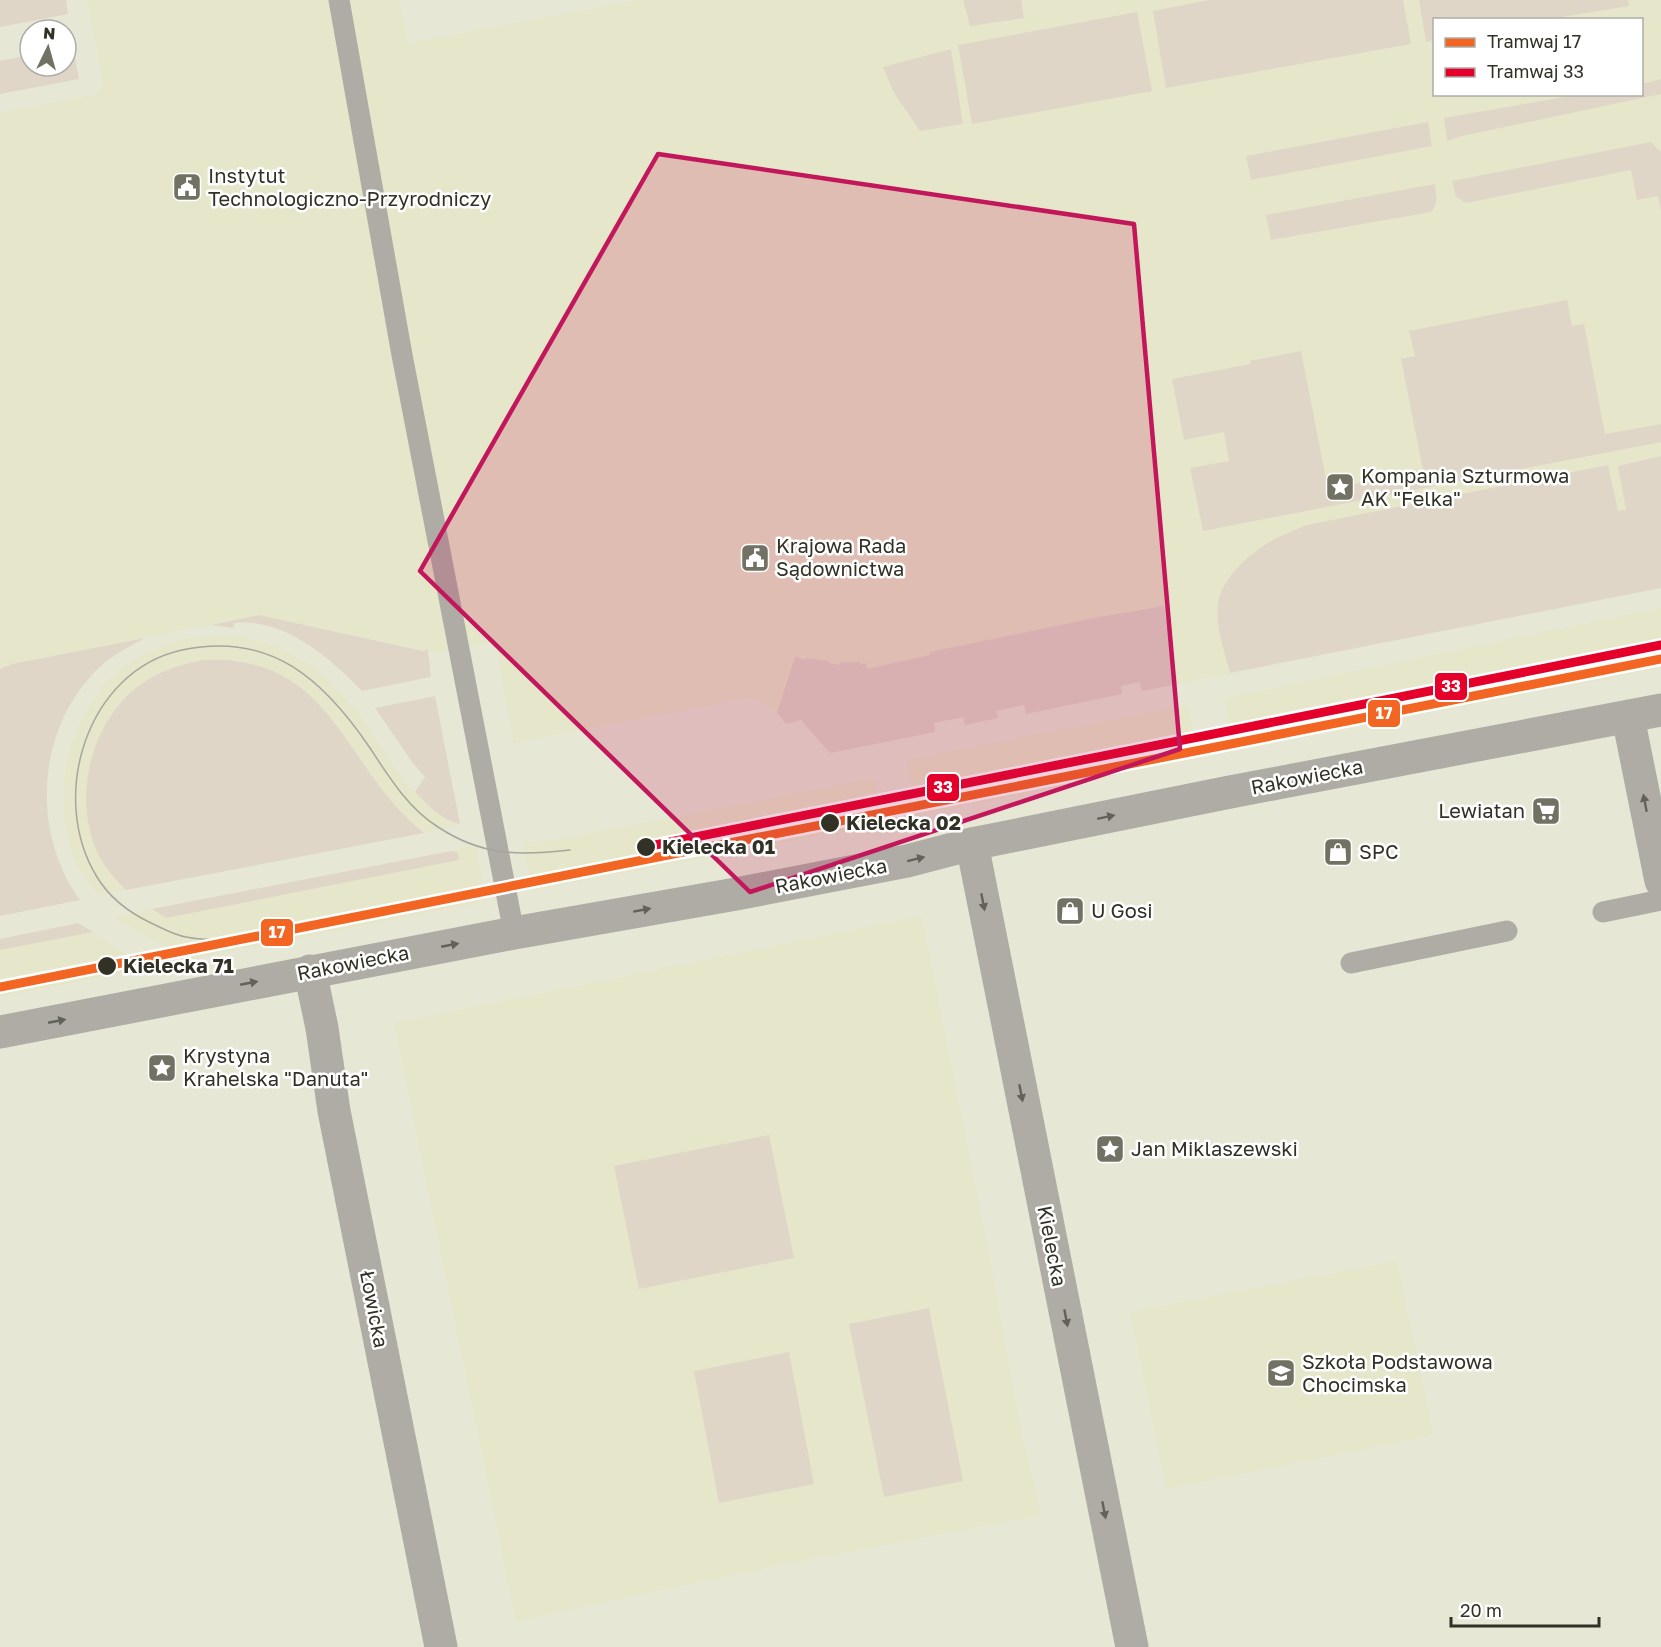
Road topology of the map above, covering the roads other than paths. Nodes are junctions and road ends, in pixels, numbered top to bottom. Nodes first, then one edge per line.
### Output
1 (339, 0) edge
2 (1661, 710) edge
3 (1628, 717) junction
4 (972, 844) junction
5 (1661, 881) edge
6 (1661, 900) edge
7 (1603, 912) dead end
8 (1507, 931) dead end
9 (514, 933) junction
10 (1351, 963) dead end
11 (310, 971) junction
12 (0, 1032) edge
13 (441, 1647) edge
14 (1132, 1647) edge

1 - 9 lane
2 - 3 street, Rakowiecka
4 -> 3 street, Rakowiecka
5 -> 3 street
9 -> 4 street, Rakowiecka
4 -> 14 street, Kielecka
6 - 7 lane
8 - 10 lane
11 -> 9 street, Rakowiecka
12 -> 11 street, Rakowiecka
11 - 13 street, Łowicka

